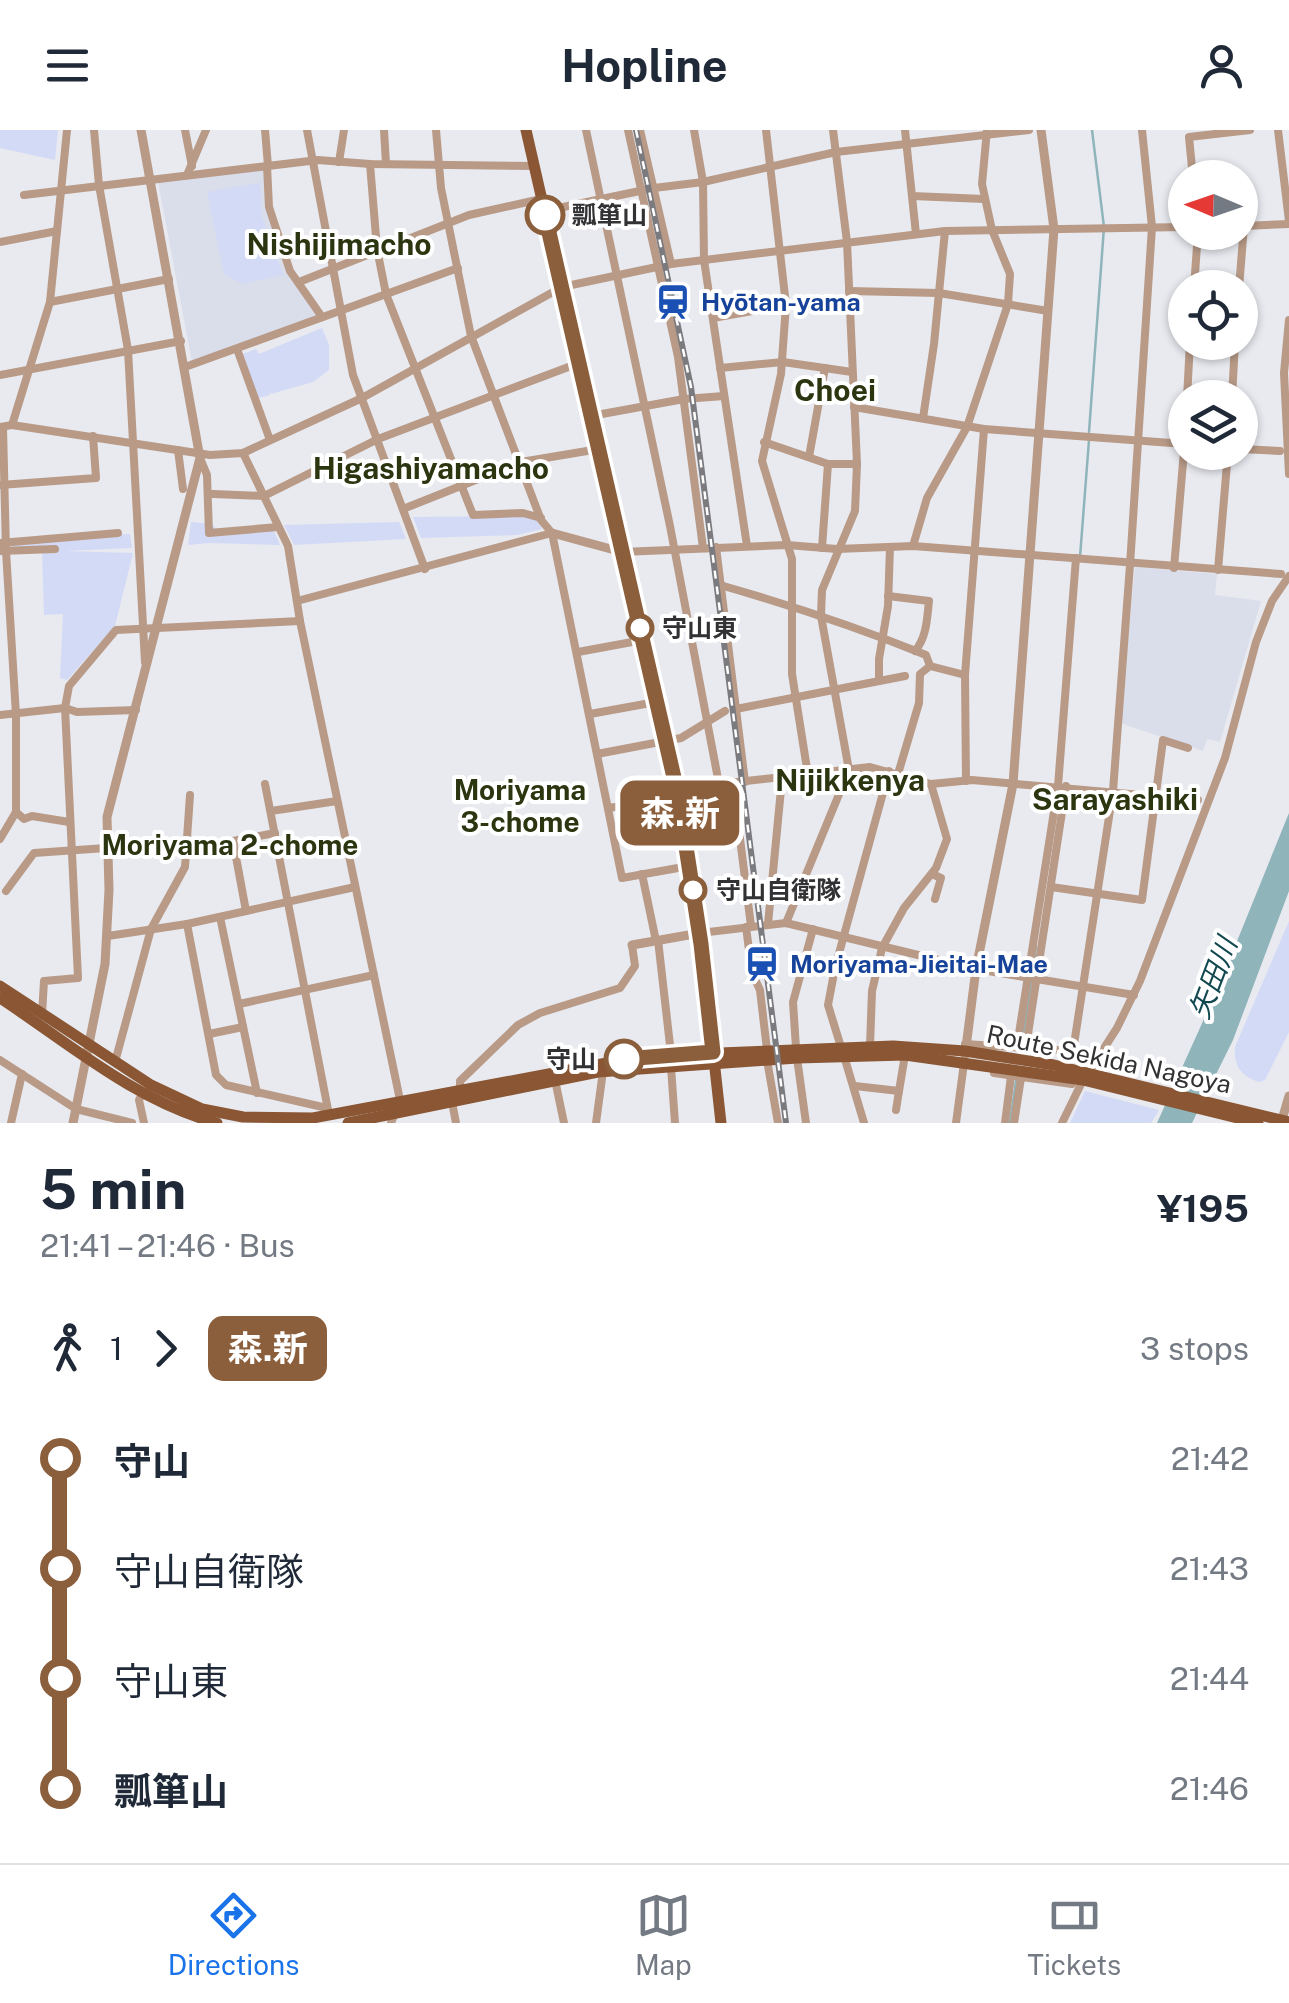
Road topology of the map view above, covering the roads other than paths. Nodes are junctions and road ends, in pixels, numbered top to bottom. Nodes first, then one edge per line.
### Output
1 (67, 130) edge
2 (94, 130) edge
3 (141, 130) edge
4 (184, 130) edge
5 (206, 130) edge
6 (265, 130) edge
7 (307, 130) edge
8 (344, 130) edge
9 (384, 130) edge
10 (436, 130) edge
11 (526, 130) edge
12 (586, 130) edge
13 (628, 130) edge
14 (640, 130) edge
15 (694, 130) edge
16 (766, 130) edge
17 (833, 130) edge
18 (905, 130) edge
19 (1029, 130) edge
20 (1041, 130) edge
21 (1142, 130) edge
22 (1250, 130) edge
23 (1278, 130) edge
24 (1232, 131) edge
25 (987, 132) edge
26 (951, 134) edge
27 (906, 144) junction
28 (836, 152) junction
29 (313, 160) junction
30 (1191, 160) edge
31 (339, 162) junction
32 (438, 163) junction
33 (370, 164) junction
34 (386, 164) junction
35 (267, 166) junction
36 (534, 166) junction
37 (770, 167) junction
38 (190, 171) junction
39 (150, 179) junction
40 (704, 182) junction
41 (99, 185) junction
42 (654, 188) junction
43 (60, 189) junction
44 (641, 191) junction
45 (24, 194) dead end
46 (912, 196) junction
47 (984, 199) junction
48 (598, 200) junction
49 (543, 205) junction
50 (1289, 222) edge
51 (449, 223) junction
52 (1258, 225) edge
53 (1168, 227) edge
54 (1152, 228) junction
55 (992, 230) junction
56 (1054, 230) junction
57 (57, 231) junction
58 (945, 231) junction
59 (916, 234) junction
60 (0, 242) edge
61 (847, 242) junction
62 (378, 249) junction
63 (781, 251) junction
64 (704, 260) junction
65 (671, 264) junction
66 (333, 266) junction
67 (658, 267) junction
68 (458, 268) junction
69 (615, 276) junction
70 (169, 278) junction
71 (299, 282) junction
72 (562, 288) junction
73 (117, 289) junction
74 (850, 291) junction
75 (939, 293) junction
76 (386, 294) junction
77 (50, 302) junction
78 (1008, 304) junction
79 (786, 305) junction
80 (342, 311) junction
81 (1048, 312) junction
82 (322, 317) junction
83 (712, 318) junction
84 (1289, 320) edge
85 (471, 336) junction
86 (181, 340) junction
87 (128, 350) junction
88 (237, 350) junction
89 (579, 362) junction
90 (783, 362) junction
91 (185, 367) junction
92 (416, 368) junction
93 (720, 368) junction
94 (825, 368) junction
95 (29, 369) junction
96 (852, 372) junction
97 (0, 375) edge
98 (494, 396) junction
99 (724, 396) junction
100 (362, 398) junction
101 (684, 399) junction
102 (643, 406) junction
103 (854, 408) junction
104 (591, 416) junction
105 (435, 417) junction
106 (923, 418) junction
107 (5, 426) edge
108 (967, 427) junction
109 (984, 429) junction
110 (1039, 435) junction
111 (93, 436) junction
112 (378, 439) junction
113 (270, 440) junction
114 (134, 442) junction
115 (764, 442) junction
116 (1139, 442) junction
117 (1168, 443) edge
118 (599, 449) junction
119 (178, 450) junction
120 (1258, 450) edge
121 (1280, 451) dead end
122 (243, 453) junction
123 (201, 456) junction
124 (809, 457) junction
125 (521, 462) junction
126 (828, 464) junction
127 (857, 464) junction
128 (1183, 470) edge
129 (1226, 470) edge
130 (1289, 474) edge
131 (462, 484) junction
132 (2, 485) edge
133 (183, 489) dead end
134 (213, 494) dead end
135 (264, 496) junction
136 (403, 509) junction
137 (541, 518) junction
138 (278, 526) junction
139 (118, 533) dead end
140 (552, 533) junction
141 (787, 545) junction
142 (747, 546) junction
143 (912, 546) junction
144 (3, 547) edge
145 (716, 547) junction
146 (890, 547) junction
147 (702, 548) junction
148 (822, 548) junction
149 (55, 549) dead end
150 (837, 549) junction
151 (674, 551) junction
152 (622, 552) junction
153 (974, 552) junction
154 (1029, 557) junction
155 (1078, 559) junction
156 (1130, 565) junction
157 (1174, 568) junction
158 (426, 569) junction
159 (1218, 570) junction
160 (1285, 575) edge
161 (720, 584) junction
162 (888, 596) junction
163 (297, 601) junction
164 (791, 606) junction
165 (821, 616) junction
166 (300, 621) junction
167 (144, 630) junction
168 (155, 630) junction
169 (884, 639) junction
170 (642, 640) junction
171 (916, 651) junction
172 (578, 652) junction
173 (12, 659) junction
174 (0, 660) edge
175 (930, 666) junction
176 (146, 674) junction
177 (965, 675) junction
178 (905, 676) dead end
179 (879, 680) junction
180 (834, 691) junction
181 (796, 697) junction
182 (656, 702) junction
183 (65, 708) junction
184 (736, 709) junction
185 (136, 710) junction
186 (725, 711) dead end
187 (590, 714) junction
188 (0, 715) edge
189 (16, 715) junction
190 (708, 720) junction
191 (665, 740) junction
192 (1188, 748) dead end
193 (597, 754) junction
194 (849, 770) junction
195 (894, 773) junction
196 (808, 776) junction
197 (782, 778) junction
198 (966, 781) junction
199 (745, 782) junction
200 (733, 783) junction
201 (265, 784) dead end
202 (719, 784) junction
203 (931, 784) junction
204 (1013, 784) junction
205 (1062, 786) junction
206 (1112, 791) junction
207 (190, 795) dead end
208 (678, 795) junction
209 (1157, 796) junction
210 (1198, 800) dead end
211 (337, 801) junction
212 (608, 808) junction
213 (270, 811) junction
214 (16, 812) junction
215 (70, 822) junction
216 (275, 833) junction
217 (0, 839) edge
218 (70, 848) junction
219 (106, 848) junction
220 (689, 866) junction
221 (642, 874) junction
222 (932, 874) junction
223 (1051, 887) junction
224 (355, 888) junction
225 (6, 891) dead end
226 (1097, 894) junction
227 (934, 898) dead end
228 (1142, 900) junction
229 (1156, 902) dead end
230 (286, 904) junction
231 (246, 911) junction
232 (220, 917) junction
233 (786, 923) junction
234 (187, 924) junction
235 (768, 924) junction
236 (749, 926) junction
237 (151, 929) junction
238 (813, 929) junction
239 (700, 933) junction
240 (108, 936) junction
241 (844, 937) junction
242 (657, 941) junction
243 (632, 945) joint
244 (882, 948) junction
245 (976, 969) junction
246 (374, 975) junction
247 (1032, 979) junction
248 (0, 986) edge
249 (1083, 987) junction
250 (304, 990) junction
251 (1134, 995) junction
252 (2, 1002) edge
253 (239, 1004) junction
254 (42, 1015) junction
255 (244, 1027) junction
256 (209, 1034) junction
257 (870, 1046) junction
258 (843, 1051) junction
259 (89, 1053) junction
260 (796, 1053) junction
261 (767, 1055) junction
262 (906, 1055) junction
263 (965, 1056) junction
264 (714, 1058) junction
265 (0, 1060) edge
266 (672, 1060) junction
267 (115, 1062) junction
268 (1018, 1062) junction
269 (603, 1072) junction
270 (22, 1074) junction
271 (1081, 1079) junction
272 (555, 1080) junction
273 (855, 1086) junction
274 (460, 1088) junction
275 (899, 1091) junction
276 (257, 1093) junction
277 (142, 1094) junction
278 (1289, 1096) edge
279 (400, 1100) junction
280 (452, 1102) junction
281 (76, 1109) junction
282 (896, 1110) dead end
283 (328, 1111) junction
284 (412, 1116) edge
285 (392, 1119) edge
286 (1283, 1121) edge
287 (11, 1123) edge
288 (73, 1123) edge
289 (132, 1123) edge
290 (144, 1123) edge
291 (217, 1123) edge
292 (348, 1123) edge
293 (456, 1123) edge
294 (564, 1123) edge
295 (596, 1123) edge
296 (675, 1123) edge
297 (722, 1123) edge
298 (778, 1123) edge
299 (806, 1123) edge
300 (864, 1123) edge
301 (956, 1123) edge
302 (1005, 1123) edge
303 (1014, 1123) edge
304 (1062, 1123) edge
305 (1258, 1123) edge

1 - 43 street
2 - 41 street
3 - 39 street
4 - 38 street
5 - 38 street
6 - 35 street
7 - 29 street
8 - 31 street
9 - 34 street
10 - 32 street
11 - 36 main road
12 - 48 street
13 - 44 street
14 - 42 street
15 - 40 street
16 - 37 street
17 - 28 street
18 - 27 street
19 - 25 street
20 - 56 street
21 - 54 street
22 - 24 street
23 - 50 street
24 - 30 street
25 - 26 street
25 - 47 street
26 - 27 street
27 - 28 street
27 - 46 street
28 - 37 street
28 - 61 street
29 - 31 street
29 - 35 street
29 - 66 street
31 - 33 street
32 - 34 street
32 - 36 street
32 - 51 street
33 - 34 street
33 - 62 street
35 - 38 street
35 - 71 street
36 - 49 main road
37 - 40 street
37 - 63 street
38 - 39 street
39 - 41 street
39 - 70 street
40 - 42 street
40 - 64 street
41 - 43 street
41 - 73 street
42 - 44 street
42 - 65 street
43 - 45 street
43 - 57 street
44 - 48 street
44 - 67 street
46 - 47 street
46 - 59 street
47 - 55 street
48 - 49 street
48 - 69 street
49 - 51 street
49 - 72 main road
50 - 52 street
51 - 62 street
51 - 68 street
53 - 54 street
54 - 56 street
54 - 116 street
55 - 56 street
55 - 58 street
55 - 78 street
56 - 81 street
57 - 60 street
57 - 77 street
58 - 59 street
58 - 75 street
59 - 61 street
61 - 63 street
61 - 74 street
62 - 66 street
62 - 76 street
63 - 64 street
63 - 79 street
64 - 65 street
64 - 83 street
65 - 67 street
66 - 71 street
66 - 80 street
67 - 69 street
67 - 101 street
68 - 76 street
68 - 85 street
69 - 72 street
69 - 102 street
70 - 73 street
70 - 86 street
71 - 82 street
72 - 85 street
72 - 89 main road
73 - 77 street
73 - 87 street
74 - 75 street
74 - 96 street
75 - 78 street
75 - 106 street
76 - 80 street
76 - 92 street
77 - 95 street
78 - 81 street
78 - 108 street
79 - 83 street
79 - 90 street
80 - 82 street
80 - 100 street
81 - 110 street
82 - 88 street
83 - 93 street
84 - 130 street
85 - 92 street
85 - 98 street
86 - 87 street
86 - 91 street
87 - 95 street
87 - 114 street
88 - 91 street
88 - 113 street
89 - 98 street
89 - 104 main road
90 - 93 street
90 - 94 street
90 - 115 street
91 - 123 street
92 - 100 street
92 - 105 street
93 - 99 street
94 - 96 street
94 - 124 street
95 - 97 street
95 - 107 street
96 - 103 street
98 - 105 street
98 - 125 street
99 - 101 street
99 - 142 street
100 - 112 street
100 - 113 street
101 - 102 street
101 - 147 street
102 - 104 street
102 - 151 street
103 - 106 street
103 - 127 street
104 - 118 main road
105 - 112 street
105 - 131 street
106 - 108 street
107 - 111 street
107 - 132 street
108 - 109 street
108 - 143 street
109 - 110 street
109 - 153 street
110 - 116 street
110 - 154 street
111 - 114 street
111 - 132 street
112 - 135 street
112 - 136 street
113 - 122 street
114 - 119 street
114 - 167 street
115 - 124 street
115 - 141 street
116 - 117 street
116 - 156 street
118 - 125 street
118 - 152 main road
119 - 123 street
119 - 133 street
120 - 121 street
122 - 123 street
122 - 135 street
123 - 138 street
123 - 168 street
124 - 126 street
125 - 131 street
125 - 137 street
126 - 127 street
126 - 148 street
127 - 150 street
128 - 157 street
129 - 159 street
131 - 136 street
131 - 137 street
132 - 144 street
134 - 135 street
135 - 138 street
136 - 158 street
137 - 140 street
138 - 163 street
139 - 144 street
140 - 152 street
140 - 158 street
140 - 172 street
141 - 142 street
141 - 148 street
141 - 164 street
142 - 145 street
143 - 146 street
143 - 153 street
144 - 149 street
144 - 173 street
145 - 147 street
145 - 161 street
146 - 150 street
146 - 162 street
147 - 151 street
148 - 150 street
150 - 165 street
151 - 152 street
151 - 190 street
152 - 170 main road
153 - 154 street
153 - 177 street
154 - 155 street
154 - 204 street
155 - 156 street
155 - 205 street
156 - 157 street
156 - 206 street
157 - 159 street
158 - 163 street
159 - 160 street
160 - 251 street
161 - 164 street
161 - 184 street
162 - 169 street
162 - 171 street
163 - 166 street
164 - 165 street
164 - 181 street
165 - 169 street
165 - 180 street
166 - 168 street
166 - 211 street
167 - 168 street
167 - 176 street
167 - 183 street
168 - 176 street
169 - 171 street
169 - 179 street
170 - 172 street
170 - 182 main road
171 - 175 street
172 - 187 street
173 - 174 street
173 - 189 street
175 - 177 street
175 - 195 street
176 - 185 street
177 - 198 street
178 - 179 street
179 - 180 street
180 - 181 street
180 - 194 street
181 - 184 street
181 - 196 street
182 - 187 street
182 - 191 main road
183 - 185 street
183 - 189 street
183 - 215 street
184 - 199 street
185 - 219 street
186 - 190 street
187 - 193 street
188 - 189 street
189 - 214 street
190 - 191 street
190 - 202 street
191 - 193 street
191 - 208 main road
192 - 209 street
193 - 212 street
194 - 195 street
194 - 196 street
194 - 233 street
195 - 203 street
195 - 241 street
196 - 197 street
197 - 199 street
197 - 235 street
198 - 203 street
198 - 204 street
199 - 200 street
200 - 202 street
200 - 236 street
201 - 213 street
202 - 208 street
203 - 222 street
204 - 205 street
204 - 245 street
205 - 206 street
205 - 223 street
205 - 247 street
206 - 209 street
206 - 226 street
207 - 237 street
208 - 212 street
208 - 220 main road
209 - 210 street
209 - 228 street
211 - 213 street
211 - 224 street
212 - 221 street
213 - 216 street
214 - 215 street
214 - 217 street
215 - 218 street
216 - 230 street
216 - 231 street
218 - 219 street
218 - 225 street
218 - 254 street
219 - 240 street
220 - 221 street
220 - 239 main road
221 - 242 street
222 - 227 street
222 - 244 street
223 - 226 street
223 - 247 street
224 - 230 street
224 - 246 street
226 - 228 street
226 - 249 street
228 - 229 street
230 - 231 street
230 - 250 street
231 - 232 street
232 - 234 street
232 - 253 street
233 - 235 street
233 - 238 street
234 - 237 street
234 - 256 street
235 - 236 street
236 - 239 street
236 - 261 street
237 - 240 street
237 - 267 street
238 - 241 street
238 - 260 street
239 - 242 street
239 - 264 main road
240 - 259 street
241 - 244 street
241 - 258 street
242 - 243 street
242 - 266 street
243 - 274 street
244 - 245 street
244 - 257 street
245 - 247 street
245 - 263 street
246 - 250 street
246 - 279 street
247 - 249 street
247 - 268 street
248 - 254 main road, Route Sekida Nagoya
249 - 251 street
249 - 268 street
250 - 253 street
250 - 283 street
251 - 271 street
252 - 259 main road, Route Sekida Nagoya
253 - 255 street
254 - 259 main road, Route Sekida Nagoya
255 - 256 street
255 - 276 street
256 - 276 street
257 - 258 main road, Route Sekida Nagoya
257 - 263 main road, Route Sekida Nagoya
258 - 260 main road, Route Sekida Nagoya
258 - 262 main road, Route Sekida Nagoya
258 - 273 street
259 - 267 main road, Route Sekida Nagoya
259 - 277 main road, Route Sekida Nagoya
259 - 281 street
260 - 261 main road, Route Sekida Nagoya
260 - 299 street
261 - 264 main road, Route Sekida Nagoya
261 - 298 street
262 - 263 main road, Route Sekida Nagoya
262 - 275 street
263 - 268 main road, Route Sekida Nagoya
263 - 268 street
263 - 301 street
264 - 266 main road, Route Sekida Nagoya
264 - 297 main road
265 - 270 street
266 - 269 main road, Route Sekida Nagoya
266 - 274 main road, Route Sekida Nagoya
266 - 296 street
267 - 283 main road, Route Sekida Nagoya
268 - 271 main road, Route Sekida Nagoya
268 - 271 street
268 - 302 street
268 - 303 street
269 - 272 main road, Route Sekida Nagoya
269 - 295 street
270 - 281 street
270 - 287 street
271 - 286 main road, Route Sekida Nagoya
271 - 304 street
271 - 305 main road, Route Sekida Nagoya
272 - 280 main road, Route Sekida Nagoya
272 - 294 street
273 - 275 street
273 - 300 street
274 - 279 main road, Route Sekida Nagoya
275 - 282 street
276 - 283 street
277 - 290 street
277 - 291 main road, Route Sekida Nagoya
278 - 286 street
279 - 283 main road, Route Sekida Nagoya
279 - 285 street
280 - 284 main road, Route Sekida Nagoya
280 - 293 street
281 - 288 street
281 - 289 street
284 - 285 main road, Route Sekida Nagoya
285 - 292 main road, Route Sekida Nagoya

